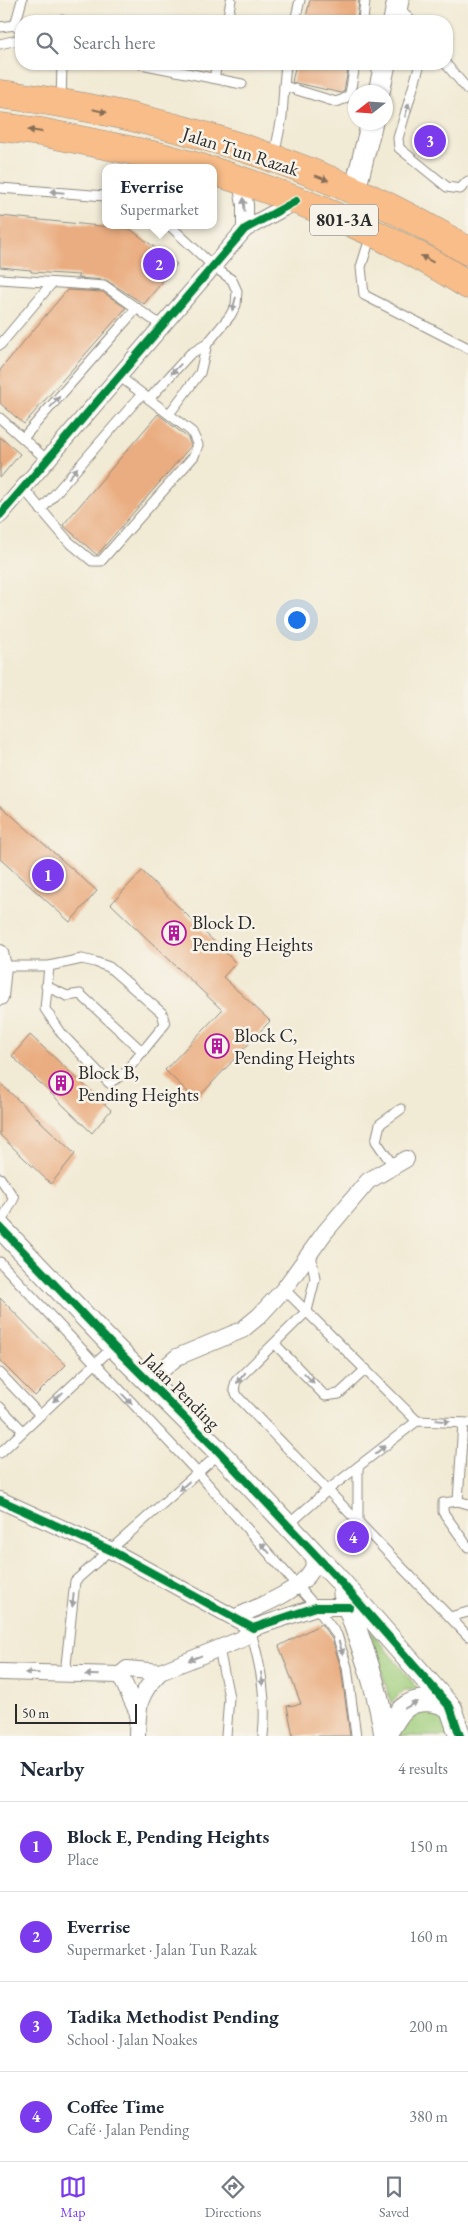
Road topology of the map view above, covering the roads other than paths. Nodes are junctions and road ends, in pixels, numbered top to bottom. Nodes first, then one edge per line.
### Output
1 (22, 0) edge
2 (232, 0) edge
3 (300, 0) edge
4 (365, 0) edge
5 (20, 15) edge
6 (228, 15) edge
7 (296, 15) edge
8 (364, 15) edge
9 (0, 27) edge
10 (15, 29) edge
11 (15, 40) edge
12 (0, 44) edge
13 (62, 70) edge
14 (172, 70) edge
15 (216, 70) edge
16 (285, 70) edge
17 (355, 70) edge
18 (384, 70) edge
19 (418, 70) edge
20 (451, 70) edge
21 (214, 78) junction
22 (242, 84) dead end
23 (354, 85) edge
24 (380, 85) edge
25 (284, 86) junction
26 (468, 90) edge
27 (0, 94) edge
28 (348, 97) edge
29 (61, 102) junction
30 (0, 127) edge
31 (370, 130) edge
32 (273, 159) junction
33 (187, 164) edge
34 (217, 172) edge
35 (241, 180) junction
36 (468, 181) edge
37 (0, 188) edge
38 (355, 190) junction
39 (102, 196) edge
40 (296, 201) junction
41 (173, 229) edge
42 (245, 230) junction
43 (372, 230) junction
44 (468, 251) edge
45 (213, 266) junction
46 (0, 279) edge
47 (52, 283) junction
48 (468, 284) edge
49 (137, 308) junction
50 (162, 326) junction
51 (207, 344) junction
52 (0, 345) edge
53 (468, 348) edge
54 (119, 376) junction
55 (145, 397) junction
56 (168, 414) junction
57 (0, 418) edge
58 (23, 438) junction
59 (47, 460) junction
60 (23, 488) junction
61 (41, 510) junction
62 (0, 515) edge
63 (2, 959) edge
64 (49, 966) junction
65 (46, 986) junction
66 (0, 997) edge
67 (143, 1052) junction
68 (401, 1109) dead end
69 (400, 1163) joint
70 (0, 1178) edge
71 (0, 1225) edge
72 (311, 1252) junction
73 (0, 1262) edge
74 (284, 1289) junction
75 (307, 1311) junction
76 (275, 1344) junction
77 (113, 1346) junction
78 (94, 1364) junction
79 (366, 1369) junction
80 (0, 1373) edge
81 (149, 1381) junction
82 (0, 1407) edge
83 (40, 1415) junction
84 (417, 1421) junction
85 (465, 1423) edge
86 (23, 1431) junction
87 (0, 1452) edge
88 (220, 1453) junction
89 (358, 1467) junction
90 (198, 1474) junction
91 (329, 1489) junction
92 (0, 1500) edge
93 (458, 1501) junction
94 (468, 1504) edge
95 (358, 1520) junction
96 (288, 1525) junction
97 (464, 1534) edge
98 (468, 1547) edge
99 (110, 1550) junction
100 (316, 1556) junction
101 (339, 1580) junction
102 (297, 1584) junction
103 (316, 1607) junction
104 (349, 1608) junction
105 (468, 1612) edge
106 (236, 1617) junction
107 (450, 1617) junction
108 (252, 1630) junction
109 (468, 1636) edge
110 (219, 1649) junction
111 (0, 1672) edge
112 (160, 1672) junction
113 (65, 1674) junction
114 (120, 1675) junction
115 (450, 1707) junction
116 (138, 1713) junction
117 (468, 1726) edge
118 (137, 1736) edge
119 (226, 1736) edge
120 (263, 1736) edge
121 (356, 1736) edge
122 (385, 1736) edge
123 (460, 1736) edge

1 - 5 lane
2 - 6 lane
3 - 7 lane
4 - 8 lane
9 - 10 lane
11 - 12 lane
13 - 29 lane
14 - 21 lane
15 - 21 lane
16 - 25 lane
17 - 23 lane
18 - 24 street
36 -> 19 lane
20 - 26 lane
21 - 22 lane
25 - 28 lane
25 - 32 lane
27 - 29 highway, Jalan Tun Razak
29 -> 32 highway, Jalan Tun Razak
33 -> 30 highway, Jalan Tun Razak
31 - 38 street
32 -> 38 highway, Jalan Tun Razak
34 - 35 highway, Jalan Tun Razak / 801-3A
35 - 40 highway, Jalan Tun Razak / 801-3A
42 -> 35 street
39 -> 37 lane
38 - 44 highway, Jalan Tun Razak
40 - 42 street
40 - 43 highway, Jalan Tun Razak / 801-3A
41 - 45 lane
42 - 45 street
48 -> 43 highway, Jalan Tun Razak / 801-3A
43 - 53 lane
45 - 50 street
45 -> 51 lane
46 - 47 lane
47 - 49 lane
47 - 52 lane
49 - 50 lane
58 -> 49 lane
50 - 54 street
51 -> 55 lane
51 - 56 lane
54 - 55 lane
54 - 59 street
55 - 56 lane
61 -> 55 lane
56 - 61 lane
57 - 58 lane
58 - 59 lane
59 - 60 street
60 - 61 lane
60 - 62 street
63 - 64 lane
63 - 66 street
64 - 65 lane
64 - 67 lane
65 - 67 lane
65 - 67 lane
68 - 69 lane
69 - 72 street
70 - 71 lane
71 - 77 street, Jalan Pending
72 - 74 street
72 - 75 lane
73 - 78 lane
74 - 75 lane
74 - 81 street
75 - 76 lane
75 - 79 lane
76 -> 79 lane
76 -> 91 lane
77 - 78 lane
77 - 81 street, Jalan Pending
78 -> 83 lane
78 -> 90 lane
79 - 84 lane
80 - 83 lane
81 - 88 street, Jalan Pending
82 - 86 lane
83 - 86 lane
84 -> 85 lane
89 -> 84 lane
85 - 93 lane
86 - 87 lane
88 - 90 lane
88 - 96 street, Jalan Pending
89 - 91 lane
89 - 95 lane
90 -> 99 lane
102 -> 90 lane
91 - 95 lane
91 - 96 lane
92 - 99 street
93 - 94 lane
93 - 97 lane
95 - 107 lane
96 - 100 street, Jalan Pending
97 - 98 lane
99 - 106 street
99 -> 113 lane
100 - 101 street, Jalan Pending
100 - 102 street
101 - 104 street, Jalan Pending
101 - 115 street
102 - 103 lane
102 - 106 street
103 - 104 street
103 - 108 street
103 -> 121 lane
104 - 122 street, Jalan Pending
105 - 107 lane
106 - 108 street
107 - 109 lane
108 - 110 street
108 -> 120 lane
110 -> 112 street
110 - 119 lane
113 -> 111 street
112 - 114 street
112 - 116 street
114 -> 113 street
114 - 116 street
115 - 117 street
122 -> 115 street
115 - 123 street
116 - 118 street

